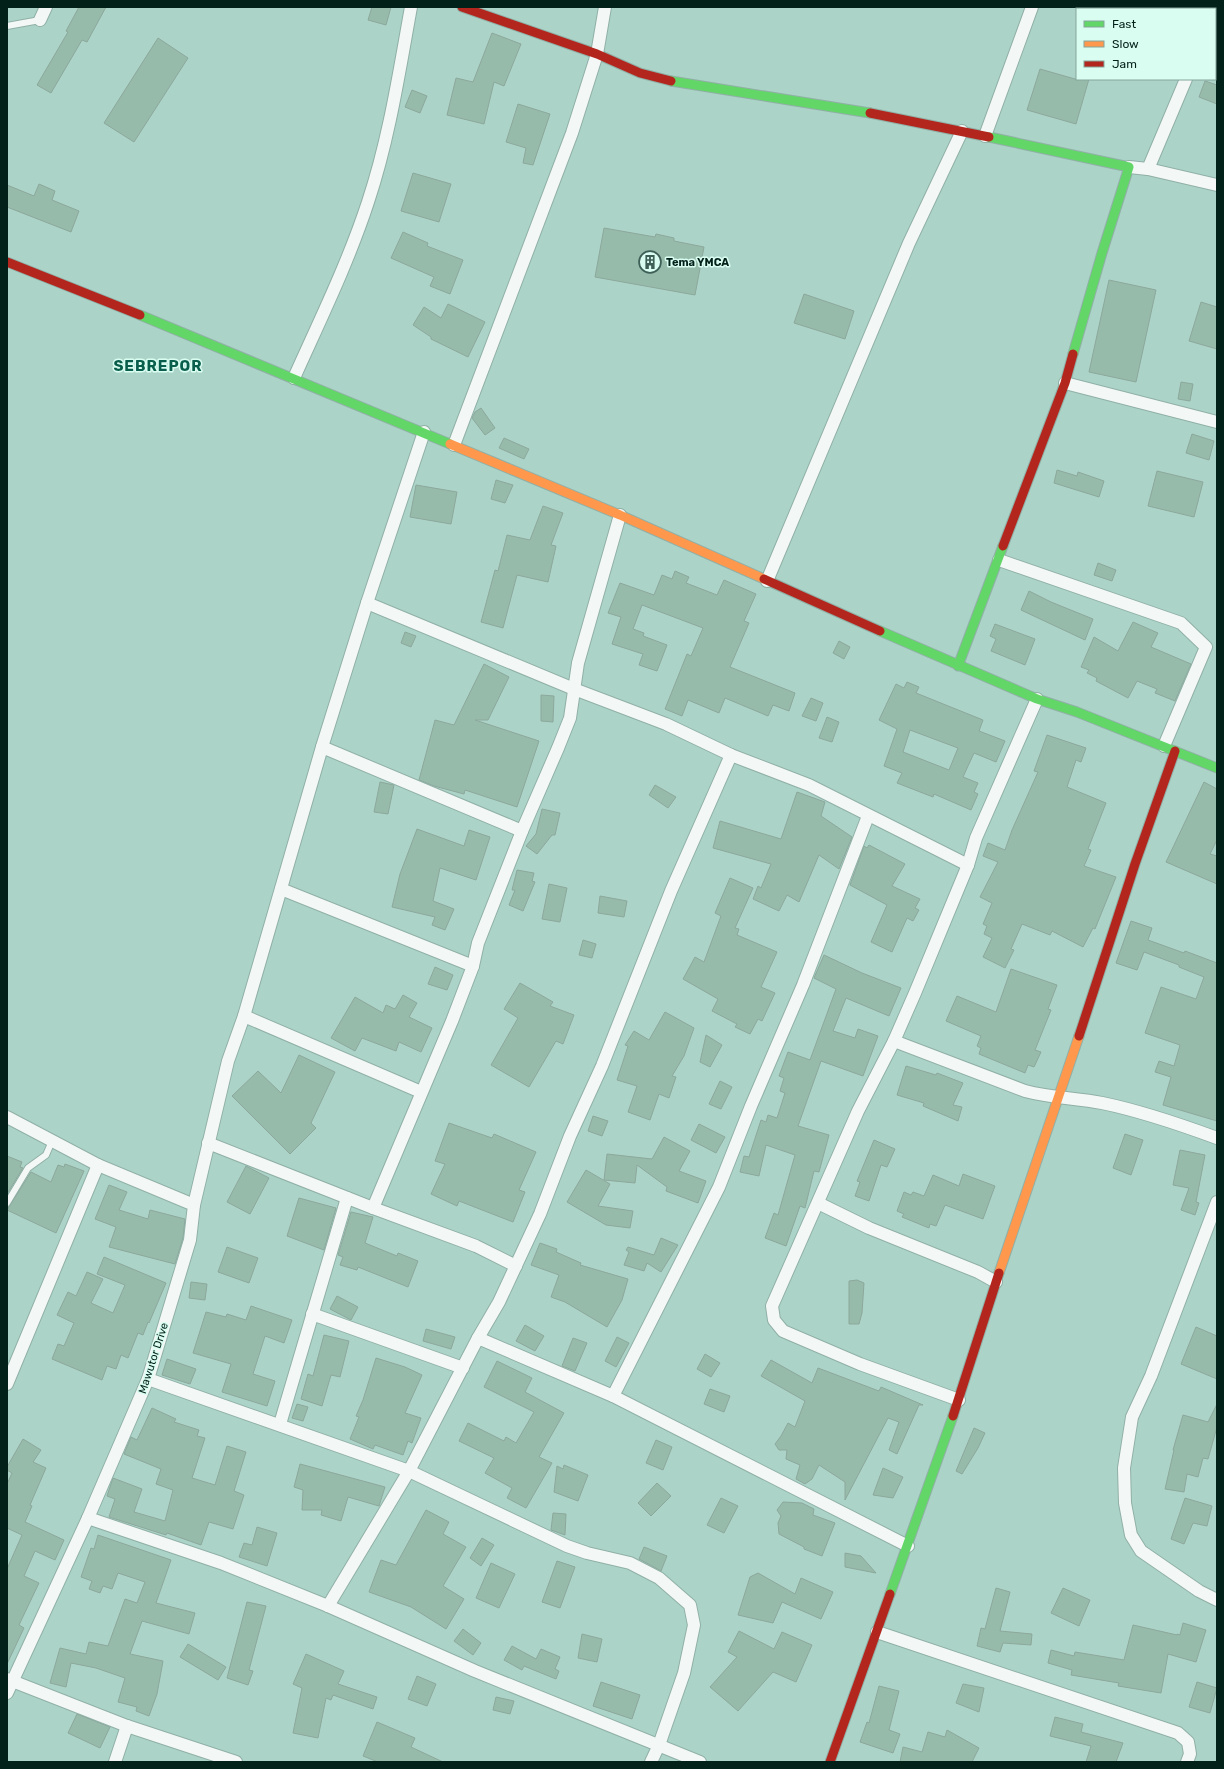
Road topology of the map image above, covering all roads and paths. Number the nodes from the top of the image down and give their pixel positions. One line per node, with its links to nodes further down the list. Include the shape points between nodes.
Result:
1 (46, 7): 6 (street)
2 (412, 7): 16 (street, via 386,138 368,202 334,290)
3 (462, 7): 8 (street)
4 (605, 7): 8 (street)
5 (1032, 7): 11 (street)
6 (40, 20): 7 (lane)
7 (7, 26)
8 (597, 54): 10 (street, via 640,73 683,84 875,114); 20 (street, via 572,134)
9 (1186, 80): 13 (street)
10 (962, 131): 11 (street); 23 (street, via 909,243)
11 (985, 136): 12 (street)
12 (1129, 167): 13 (street); 17 (street)
13 (1148, 169): 14 (street)
14 (1217, 184)
15 (7, 262): 16 (street)
16 (294, 378): 19 (street)
17 (1065, 383): 18 (street); 22 (street)
18 (1217, 422)
19 (424, 432): 20 (street); 24 (street, Mawutor Drive)
20 (454, 445): 21 (street)
21 (620, 515): 23 (street); 26 (street)
22 (999, 560): 25 (street); 29 (street, via 1181,623 1206,647)
23 (767, 581): 25 (street)
24 (367, 603): 26 (street); 28 (street, Mawutor Drive)
25 (958, 666): 27 (street)
26 (574, 689): 30 (street, via 666,724); 33 (street, via 570,718)
27 (1037, 699): 29 (street); 34 (street, via 976,838)
28 (322, 747): 33 (street); 35 (street, Mawutor Drive)
29 (1170, 749): 31 (street); 40 (street)
30 (731, 755): 32 (street, via 809,785); 52 (street, via 671,891 602,1066)
31 (1217, 768)
32 (868, 816): 34 (street); 59 (street, via 719,1187)
33 (522, 831): 36 (street, via 478,943)
34 (968, 866): 38 (street)
35 (281, 889): 36 (street); 37 (street, Mawutor Drive)
36 (473, 966): 39 (street)
37 (244, 1016): 39 (street); 44 (street, Mawutor Drive, via 228,1062)
38 (894, 1041): 40 (street, via 1025,1091); 49 (street, via 858,1111)
39 (421, 1092): 51 (street)
40 (1059, 1097): 42 (street, via 1101,1102 1156,1116); 53 (street)
41 (7, 1117): 43 (street)
42 (1217, 1138)
43 (52, 1141): 45 (street); 48 (lane, via 46,1155 28,1168)
44 (208, 1143): 46 (street); 50 (street, Mawutor Drive)
45 (98, 1165): 50 (street); 58 (street)
46 (347, 1198): 51 (street); 54 (street)
47 (1217, 1202): 65 (street, via 1151,1376 1132,1417 1124,1468 1125,1503 1131,1535 1141,1551 1199,1591)
48 (7, 1203)
49 (818, 1203): 53 (street, via 869,1228 978,1272); 60 (street, via 772,1306 774,1320 783,1331 860,1364)
50 (194, 1205): 57 (street, Mawutor Drive, via 190,1240)
51 (373, 1208): 52 (street, via 476,1246)
52 (516, 1266): 55 (street)
53 (996, 1282): 60 (street)
54 (312, 1314): 56 (street); 61 (street)
55 (478, 1338): 56 (street); 59 (street)
56 (463, 1368): 62 (street)
57 (148, 1379): 61 (street); 63 (street, Mawutor Drive)
58 (7, 1384)
59 (613, 1396): 64 (street)
60 (959, 1400): 64 (street)
61 (280, 1424): 62 (street)
62 (409, 1471): 66 (street); 71 (street, via 567,1546 630,1563 659,1578 690,1605 694,1624 684,1673)
63 (88, 1518): 66 (street, via 221,1563); 68 (street, Mawutor Drive)
64 (908, 1546): 67 (street)
65 (1217, 1600)
66 (328, 1606): 71 (street, via 475,1671)
67 (877, 1632): 76 (street); 77 (street, via 1172,1731 1188,1742)
68 (10, 1680): 69 (street, Mawutor Drive); 70 (street)
69 (7, 1693)
70 (127, 1726): 72 (street); 73 (street)
71 (659, 1744): 74 (street); 75 (street)
72 (115, 1762)
73 (236, 1762)
74 (651, 1762)
75 (700, 1762)
76 (830, 1762)
77 (1188, 1762)

